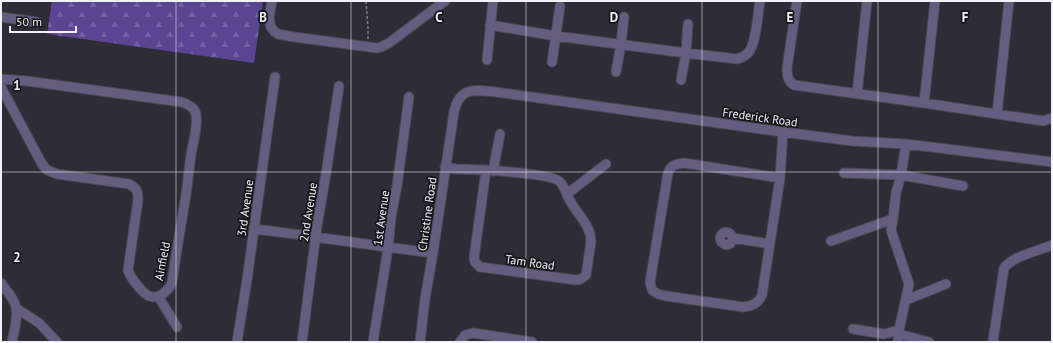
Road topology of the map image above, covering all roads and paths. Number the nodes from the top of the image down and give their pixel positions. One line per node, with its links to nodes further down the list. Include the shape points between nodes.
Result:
1 (272, 1): 18 (street, via 270,23 278,34)
2 (366, 1): 18 (path)
3 (445, 1): 18 (street, via 385,46)
4 (493, 1): 15 (street)
5 (760, 1): 19 (street, via 753,44 742,58)
6 (798, 1): 29 (street, via 787,68 791,83)
7 (867, 1): 29 (street)
8 (935, 1): 31 (street)
9 (1009, 1): 32 (street)
10 (560, 6): 16 (street)
11 (1, 17): 13 (street)
12 (624, 17): 17 (street)
13 (38, 22)
14 (688, 24): 19 (street)
15 (490, 25): 16 (street); 20 (street)
16 (556, 36): 17 (street); 21 (street)
17 (621, 44): 19 (street); 22 (street)
18 (368, 47)
19 (686, 54): 25 (street)
20 (486, 60)
21 (552, 62)
22 (616, 72)
23 (276, 77): 47 (street, 3rd Avenue)
24 (1, 79): 57 (street, Ainfield, via 181,102 194,110 196,127 172,283 166,292)
25 (681, 80)
26 (339, 86): 48 (street, 2nd Avenue)
27 (1, 87): 57 (street, Ainfield, via 47,170 57,174 129,184 137,190 138,200 128,270 144,293)
28 (466, 93): 34 (street, Frederick Road, via 476,90 496,92); 39 (street, Christine Road, via 456,105)
29 (857, 94): 31 (street)
30 (409, 97): 53 (street, 1st Avenue)
31 (924, 103): 32 (street)
32 (997, 114): 33 (street, via 1043,120)
33 (1052, 118)
34 (782, 132): 36 (street, Frederick Road, via 852,141); 43 (street)
35 (500, 134): 40 (street, Tam Road)
36 (906, 144): 37 (street, Frederick Road); 42 (street)
37 (1052, 162)
38 (606, 164): 45 (street)
39 (445, 167): 40 (street, Tam Road); 54 (street, Christine Road)
40 (490, 170): 45 (street, Tam Road, via 554,178 560,181); 45 (street, Tam Road, via 474,258 480,267 576,280 585,276 591,237 589,229)
41 (844, 173): 42 (street)
42 (901, 175): 44 (street); 46 (street)
43 (780, 178): 51 (street); 51 (street, via 684,163 672,166 668,172 651,286 654,292 666,296 743,307 754,305 762,295)
44 (963, 186)
45 (567, 194)
46 (893, 220): 50 (street); 58 (street, via 891,230 909,284)
47 (254, 229): 48 (street); 65 (street, 3rd Avenue)
48 (316, 237): 53 (street); 66 (street, 2nd Avenue)
49 (733, 238): 51 (street)
50 (831, 241)
51 (770, 244)
52 (1052, 246): 72 (street, via 1017,258 1004,268)
53 (388, 248): 54 (street); 67 (street, 1st Avenue)
54 (434, 253): 68 (street, Christine Road)
55 (1, 283): 59 (street)
56 (946, 284): 58 (street)
57 (158, 296): 60 (street)
58 (906, 300): 62 (street)
59 (16, 308): 63 (street); 64 (street, via 39,323)
60 (177, 327)
61 (853, 329): 62 (street)
62 (899, 335): 71 (street)
63 (12, 342)
64 (57, 342)
65 (236, 342)
66 (302, 342)
67 (373, 342)
68 (420, 342)
69 (460, 342): 70 (street, via 465,335 473,333)
70 (532, 342)
71 (929, 342)
72 (994, 342)

